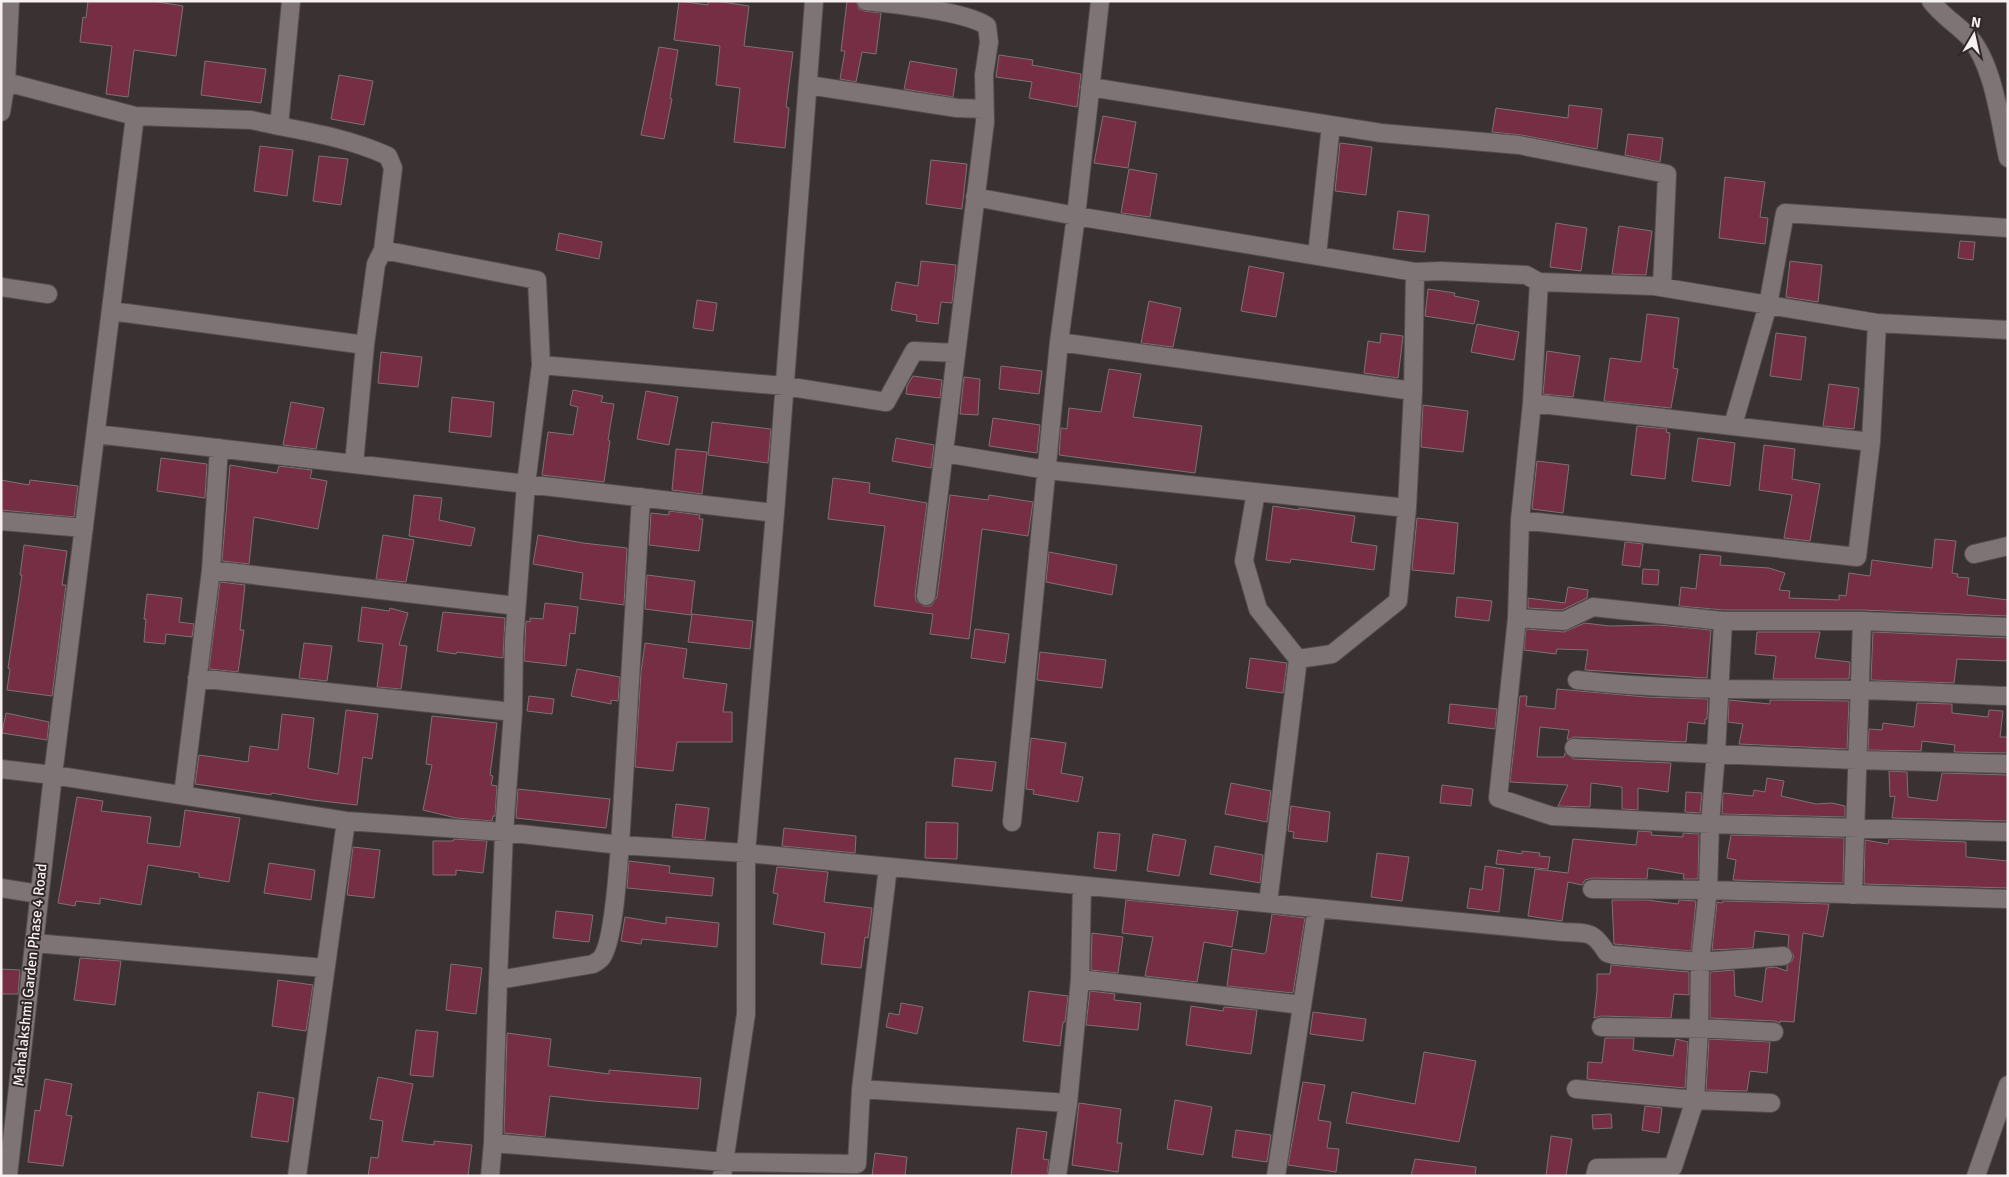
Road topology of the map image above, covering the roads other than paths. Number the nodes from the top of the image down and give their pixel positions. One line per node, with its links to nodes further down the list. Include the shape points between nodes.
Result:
1 (10, 1): 7 (street)
2 (291, 1): 14 (street)
3 (814, 1): 8 (street)
4 (866, 1): 10 (street, via 956,15 987,26 989,42 984,74)
5 (1100, 1): 9 (street)
6 (1931, 1): 15 (street, via 1971,39 1988,70)
7 (6, 82): 11 (street); 12 (street)
8 (808, 86): 10 (street, via 957,108); 34 (street)
9 (1090, 87): 13 (street); 17 (street)
10 (984, 109): 16 (street)
11 (1, 112)
12 (135, 116): 14 (street, via 252,120); 27 (street, Mahalakshmi Garden Phase 4 Road)
13 (1331, 125): 20 (street); 24 (street, via 1519,146 1667,174)
14 (279, 126): 19 (street, via 370,147 388,156 393,168)
15 (2008, 158)
16 (975, 197): 17 (street); 32 (street)
17 (1076, 216): 20 (street); 30 (street)
18 (2008, 228): 26 (street, via 1785,213)
19 (383, 250): 31 (street, via 376,264); 33 (street, via 537,280)
20 (1317, 254): 21 (street)
21 (1415, 272): 22 (street, via 1526,275); 35 (street)
22 (1539, 282): 24 (street); 36 (street)
23 (1, 287): 25 (street)
24 (1662, 287): 26 (street)
25 (48, 294)
26 (1768, 305): 28 (street); 37 (street)
27 (111, 311): 31 (street); 38 (street, Mahalakshmi Garden Phase 4 Road)
28 (1877, 323): 29 (street); 39 (street)
29 (2008, 330)
30 (1059, 342): 35 (street); 43 (street)
31 (365, 345): 42 (street)
32 (956, 353): 34 (street, via 914,351 886,402); 41 (street)
33 (541, 365): 34 (street); 44 (street)
34 (785, 386): 48 (street)
35 (1413, 391): 47 (street)
36 (1532, 403): 37 (street); 49 (street)
37 (1733, 425): 39 (street)
38 (96, 434): 40 (street); 51 (street, Mahalakshmi Garden Phase 4 Road)
39 (1871, 442): 49 (street, via 1857,556)
40 (219, 448): 42 (street); 54 (street)
41 (944, 453): 43 (street); 55 (street)
42 (354, 464): 44 (street)
43 (1047, 470): 45 (street); 76 (street)
44 (526, 484): 46 (street); 56 (street)
45 (1256, 492): 47 (street); 61 (street, via 1244,561 1258,609)
46 (641, 497): 48 (street); 81 (street)
47 (1407, 508): 61 (street, via 1398,601 1332,654)
48 (775, 513): 82 (street)
49 (1520, 520): 57 (street)
50 (1, 521): 51 (street)
51 (84, 528): 73 (street, Mahalakshmi Garden Phase 4 Road)
52 (2008, 546): 53 (street)
53 (1974, 554)
54 (211, 570): 56 (street); 62 (street)
55 (926, 596)
56 (516, 606): 67 (street)
57 (1517, 618): 58 (street, via 1564,621 1593,607); 77 (street, via 1498,798 1552,816)
58 (1723, 620): 59 (street); 64 (street)
59 (1862, 621): 60 (street); 65 (street)
60 (2008, 627)
61 (1298, 659): 91 (street)
62 (197, 678): 67 (street); 74 (street)
63 (1577, 680): 64 (street)
64 (1720, 689): 65 (street); 69 (street)
65 (1859, 690): 66 (street); 70 (street)
66 (2008, 696)
67 (513, 712): 79 (street)
68 (1574, 748): 69 (street)
69 (1716, 753): 70 (street); 77 (street)
70 (1857, 760): 71 (street); 78 (street)
71 (2008, 764)
72 (1, 769): 73 (street)
73 (53, 775): 74 (street); 88 (street, Mahalakshmi Garden Phase 4 Road)
74 (183, 795): 75 (street)
75 (346, 820): 79 (street); 96 (street)
76 (1012, 822)
77 (1710, 824): 78 (street); 87 (street)
78 (1855, 828): 80 (street); 89 (street)
79 (504, 832): 81 (street); 98 (street)
80 (2008, 832)
81 (620, 845): 82 (street); 98 (street, via 608,945 602,958 579,968)
82 (746, 853): 83 (street); 110 (street, via 746,1014)
83 (888, 867): 84 (street); 103 (street)
84 (1082, 886): 91 (street); 97 (street)
85 (1, 888): 88 (street)
86 (1592, 889): 87 (street)
87 (1708, 890): 89 (street); 95 (street)
88 (39, 894): 93 (street, Mahalakshmi Garden Phase 4 Road)
89 (1853, 895): 90 (street)
90 (2008, 899)
91 (1268, 903): 92 (street)
92 (1317, 908): 95 (street, via 1590,933 1607,953 1614,956); 99 (street)
93 (34, 943): 96 (street); 111 (street, Mahalakshmi Garden Phase 4 Road)
94 (1783, 956): 95 (street)
95 (1700, 962): 101 (street)
96 (324, 968): 112 (street)
97 (1080, 978): 99 (street); 107 (street)
98 (498, 980): 109 (street)
99 (1302, 1005): 115 (street)
100 (1601, 1028): 101 (street)
101 (1699, 1028): 102 (street); 106 (street)
102 (1774, 1032)
103 (861, 1089): 107 (street); 110 (street, via 857,1164)
104 (2007, 1089): 117 (street)
105 (1576, 1090): 106 (street)
106 (1696, 1100): 108 (street); 116 (street, via 1673,1167 1597,1168)
107 (1068, 1103): 114 (street)
108 (1771, 1103)
109 (493, 1143): 110 (street); 113 (street)
110 (724, 1169)
111 (8, 1176)
112 (298, 1176)
113 (490, 1176)
114 (1057, 1176)
115 (1276, 1176)
116 (1595, 1176)
117 (1976, 1176)

